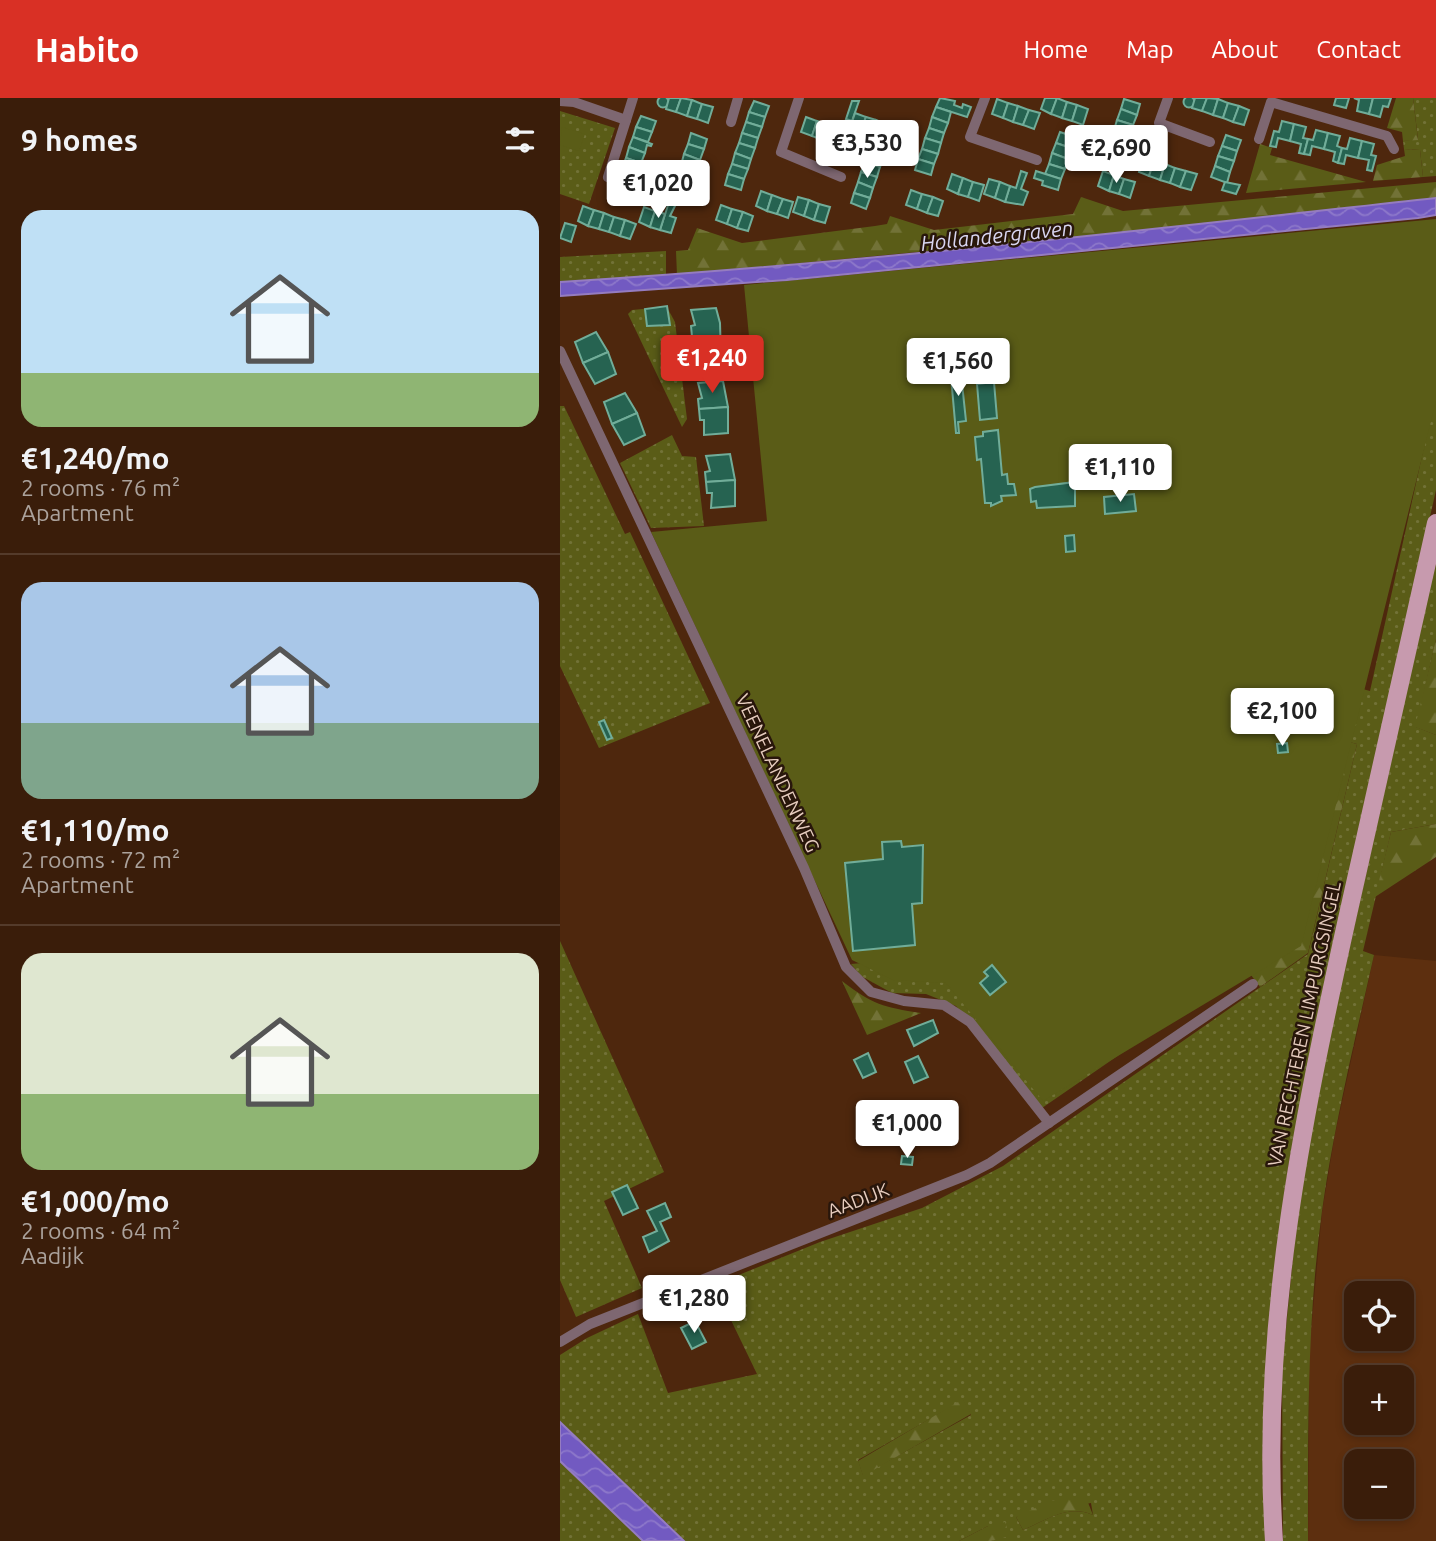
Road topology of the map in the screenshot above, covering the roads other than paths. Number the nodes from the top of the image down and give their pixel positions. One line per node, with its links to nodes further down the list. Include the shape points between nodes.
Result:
1 (633, 98): 8 (street)
2 (738, 98): 9 (street)
3 (799, 98): 14 (street, via 781,152)
4 (985, 98): 13 (street, via 970,137)
5 (1168, 98): 11 (street, via 1159,123)
6 (1271, 100): 10 (street); 12 (street, via 1387,136)
7 (560, 101): 8 (street)
8 (626, 120): 15 (street, via 608,177)
9 (730, 122)
10 (1259, 139)
11 (1210, 142)
12 (1394, 149)
13 (1037, 160)
14 (841, 177)
15 (647, 192)
16 (560, 351): 19 (street, VEENELANDENWEG, via 798,855 846,967 878,995 926,1001 958,1012)
17 (1436, 523): 21 (main road, VAN RECHTEREN LIMPURGSINGEL, via 1293,1179 1274,1350)
18 (1253, 984): 19 (street, AADIJK)
19 (1049, 1122): 20 (street, AADIJK, via 990,1163 940,1187 590,1324)
20 (560, 1342)
21 (1274, 1541)

